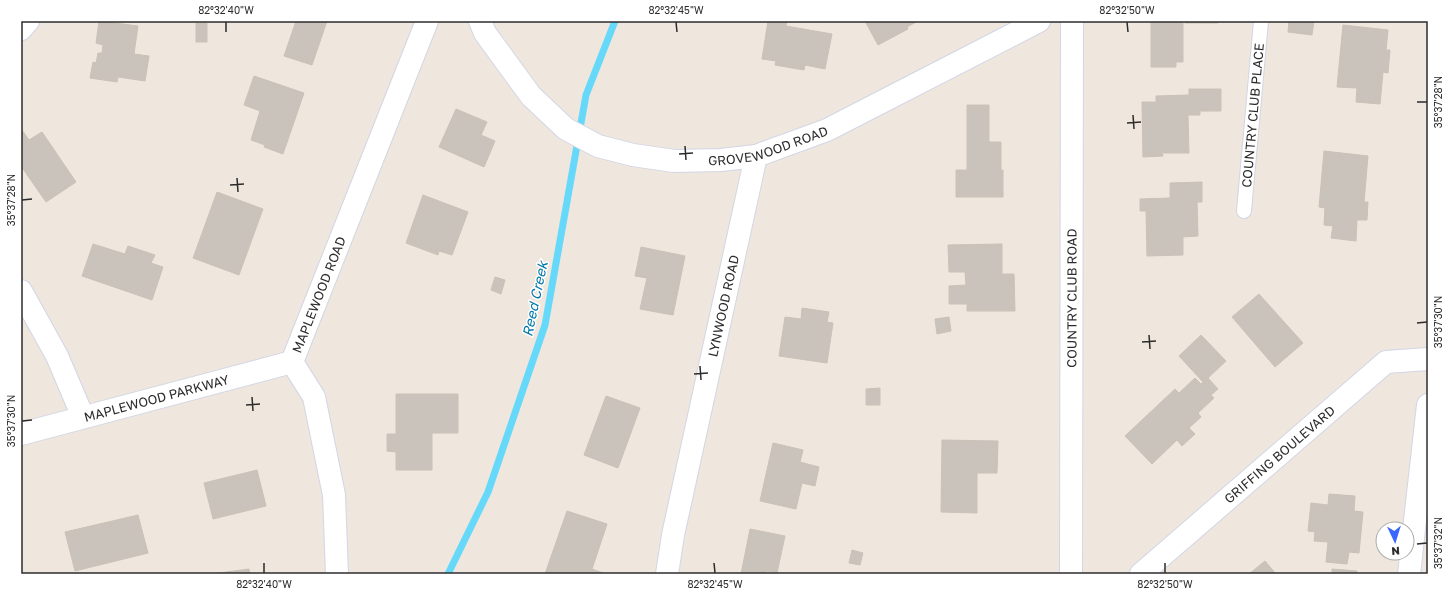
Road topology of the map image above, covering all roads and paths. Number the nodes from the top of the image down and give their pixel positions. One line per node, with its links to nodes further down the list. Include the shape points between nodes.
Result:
1 (28, 21): 7 (street)
2 (427, 21): 12 (street, MAPLEWOOD ROAD)
3 (480, 21): 8 (street, GROVEWOOD ROAD, via 485,33 531,96 566,130 598,146 633,155 674,161)
4 (1039, 21): 8 (street, GROVEWOOD ROAD, via 827,130)
5 (1072, 21): 18 (street, COUNTRY CLUB ROAD)
6 (1261, 21): 9 (lane, COUNTRY CLUB PLACE)
7 (21, 29)
8 (756, 156): 17 (street, LYNWOOD ROAD, via 676,519)
9 (1244, 211)
10 (21, 291): 14 (street, via 57,356)
11 (1428, 359): 19 (street, GRIFFING BOULEVARD, via 1386,362)
12 (292, 362): 14 (street, MAPLEWOOD PARKWAY); 16 (street, MAPLEWOOD ROAD, via 314,397 334,495)
13 (1428, 405): 20 (street)
14 (83, 417): 15 (street, MAPLEWOOD PARKWAY)
15 (21, 434)
16 (337, 574)
17 (667, 574)
18 (1071, 574)
19 (1141, 574)
20 (1409, 574)

